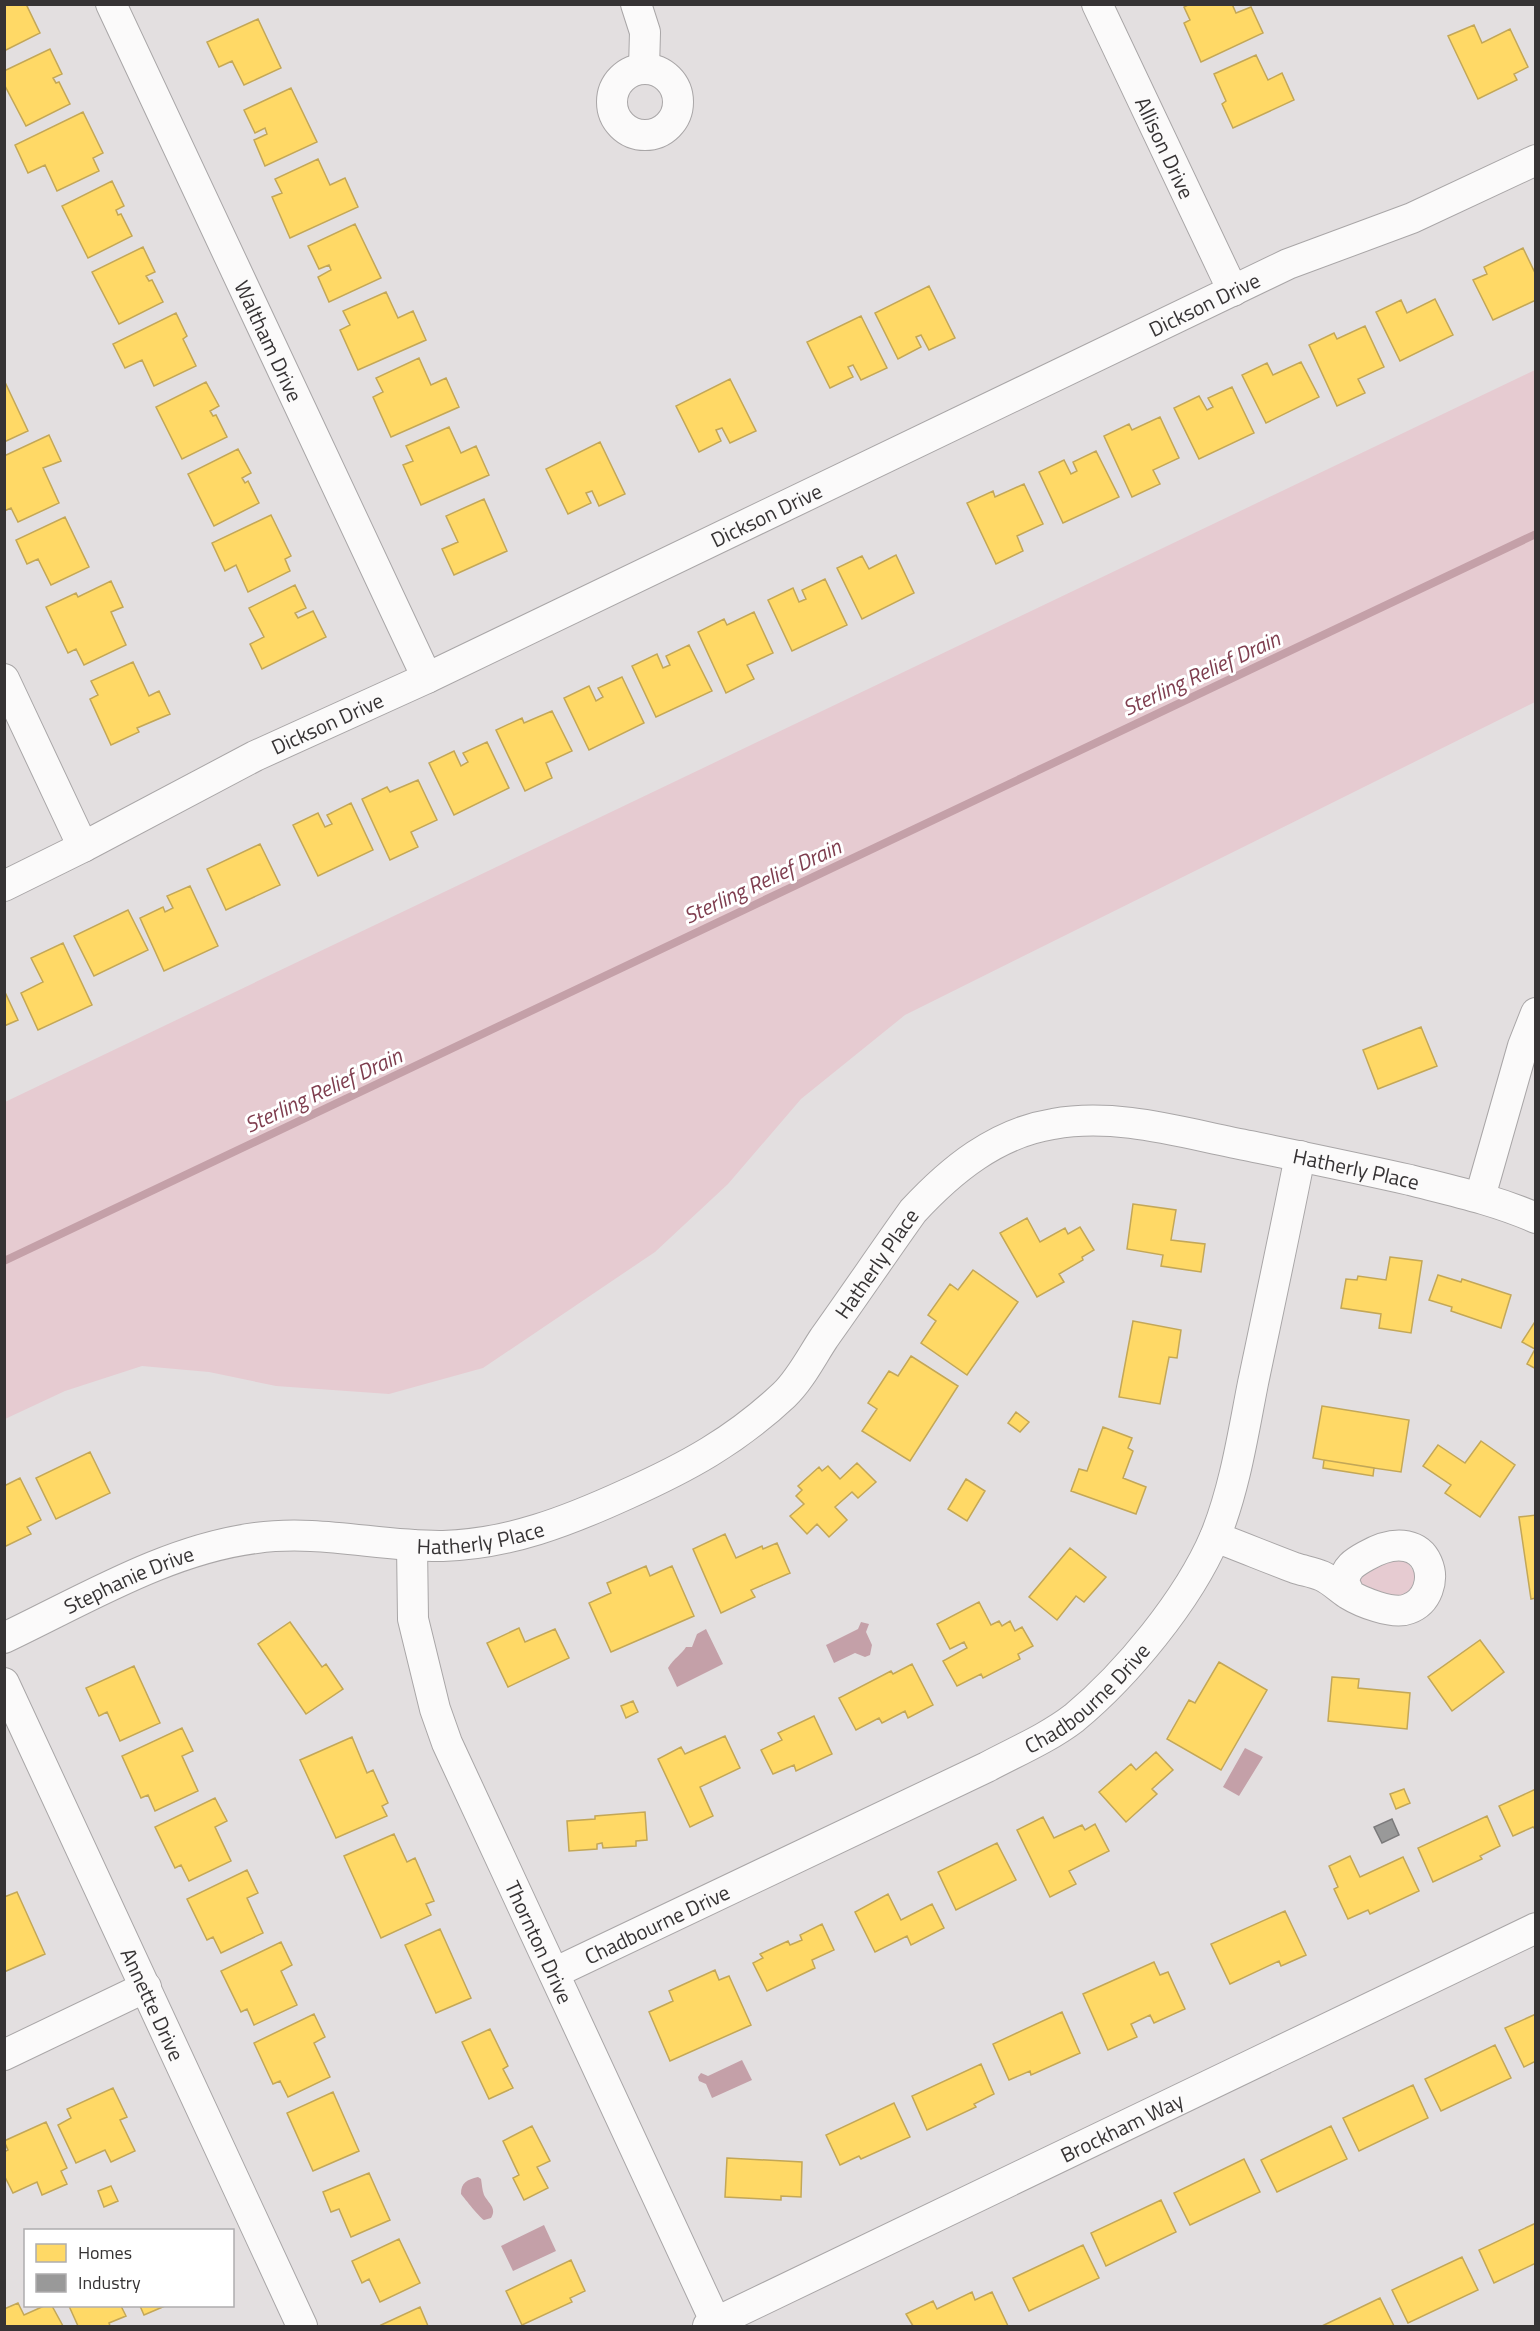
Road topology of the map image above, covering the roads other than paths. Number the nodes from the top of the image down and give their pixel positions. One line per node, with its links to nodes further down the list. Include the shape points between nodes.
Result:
1 (636, 4): 4 (street, via 645,32)
2 (1097, 4): 6 (street, Allison Drive)
3 (117, 6): 7 (street, Waltham Drive)
4 (644, 69)
5 (1536, 160): 6 (street, Dickson Drive, via 1412,218 1288,264)
6 (1233, 291): 7 (street, Dickson Drive)
7 (427, 678): 9 (street, Dickson Drive, via 255,756)
8 (4, 679): 9 (street)
9 (83, 847): 10 (street, Dickson Drive)
10 (4, 886)
11 (1536, 1013): 13 (street)
12 (1300, 1156): 13 (street, Hatherly Place); 16 (street, Chadbourne Drive, via 1239,1452); 17 (street, Hatherly Place, via 1121,1121 1086,1119 1017,1134 988,1147 935,1187 913,1211 787,1392 742,1432 684,1468 552,1526 476,1544)
13 (1479, 1197): 14 (street, Hatherly Place)
14 (1536, 1218)
15 (258, 1537): 17 (street, Hatherly Place, via 334,1537); 21 (street, Stephanie Drive, via 172,1558)
16 (1215, 1537): 19 (street); 24 (street, Chadbourne Drive, via 1164,1623 1073,1719 987,1767)
17 (412, 1545): 24 (street, Thornton Drive, via 413,1619 435,1709 447,1743)
18 (1355, 1562): 19 (street); 20 (street, via 1344,1582); 20 (street, via 1388,1545 1409,1546 1427,1562 1429,1584 1420,1603 1399,1612)
19 (1323, 1576): 20 (street)
20 (1350, 1595)
21 (4, 1638)
22 (4, 1683): 25 (street, Annette Drive)
23 (1536, 1928): 27 (street, Brockham Way)
24 (554, 1973): 27 (street, Thornton Drive)
25 (146, 1987): 26 (street); 28 (street, Annette Drive)
26 (4, 2055)
27 (712, 2325)
28 (301, 2326)

